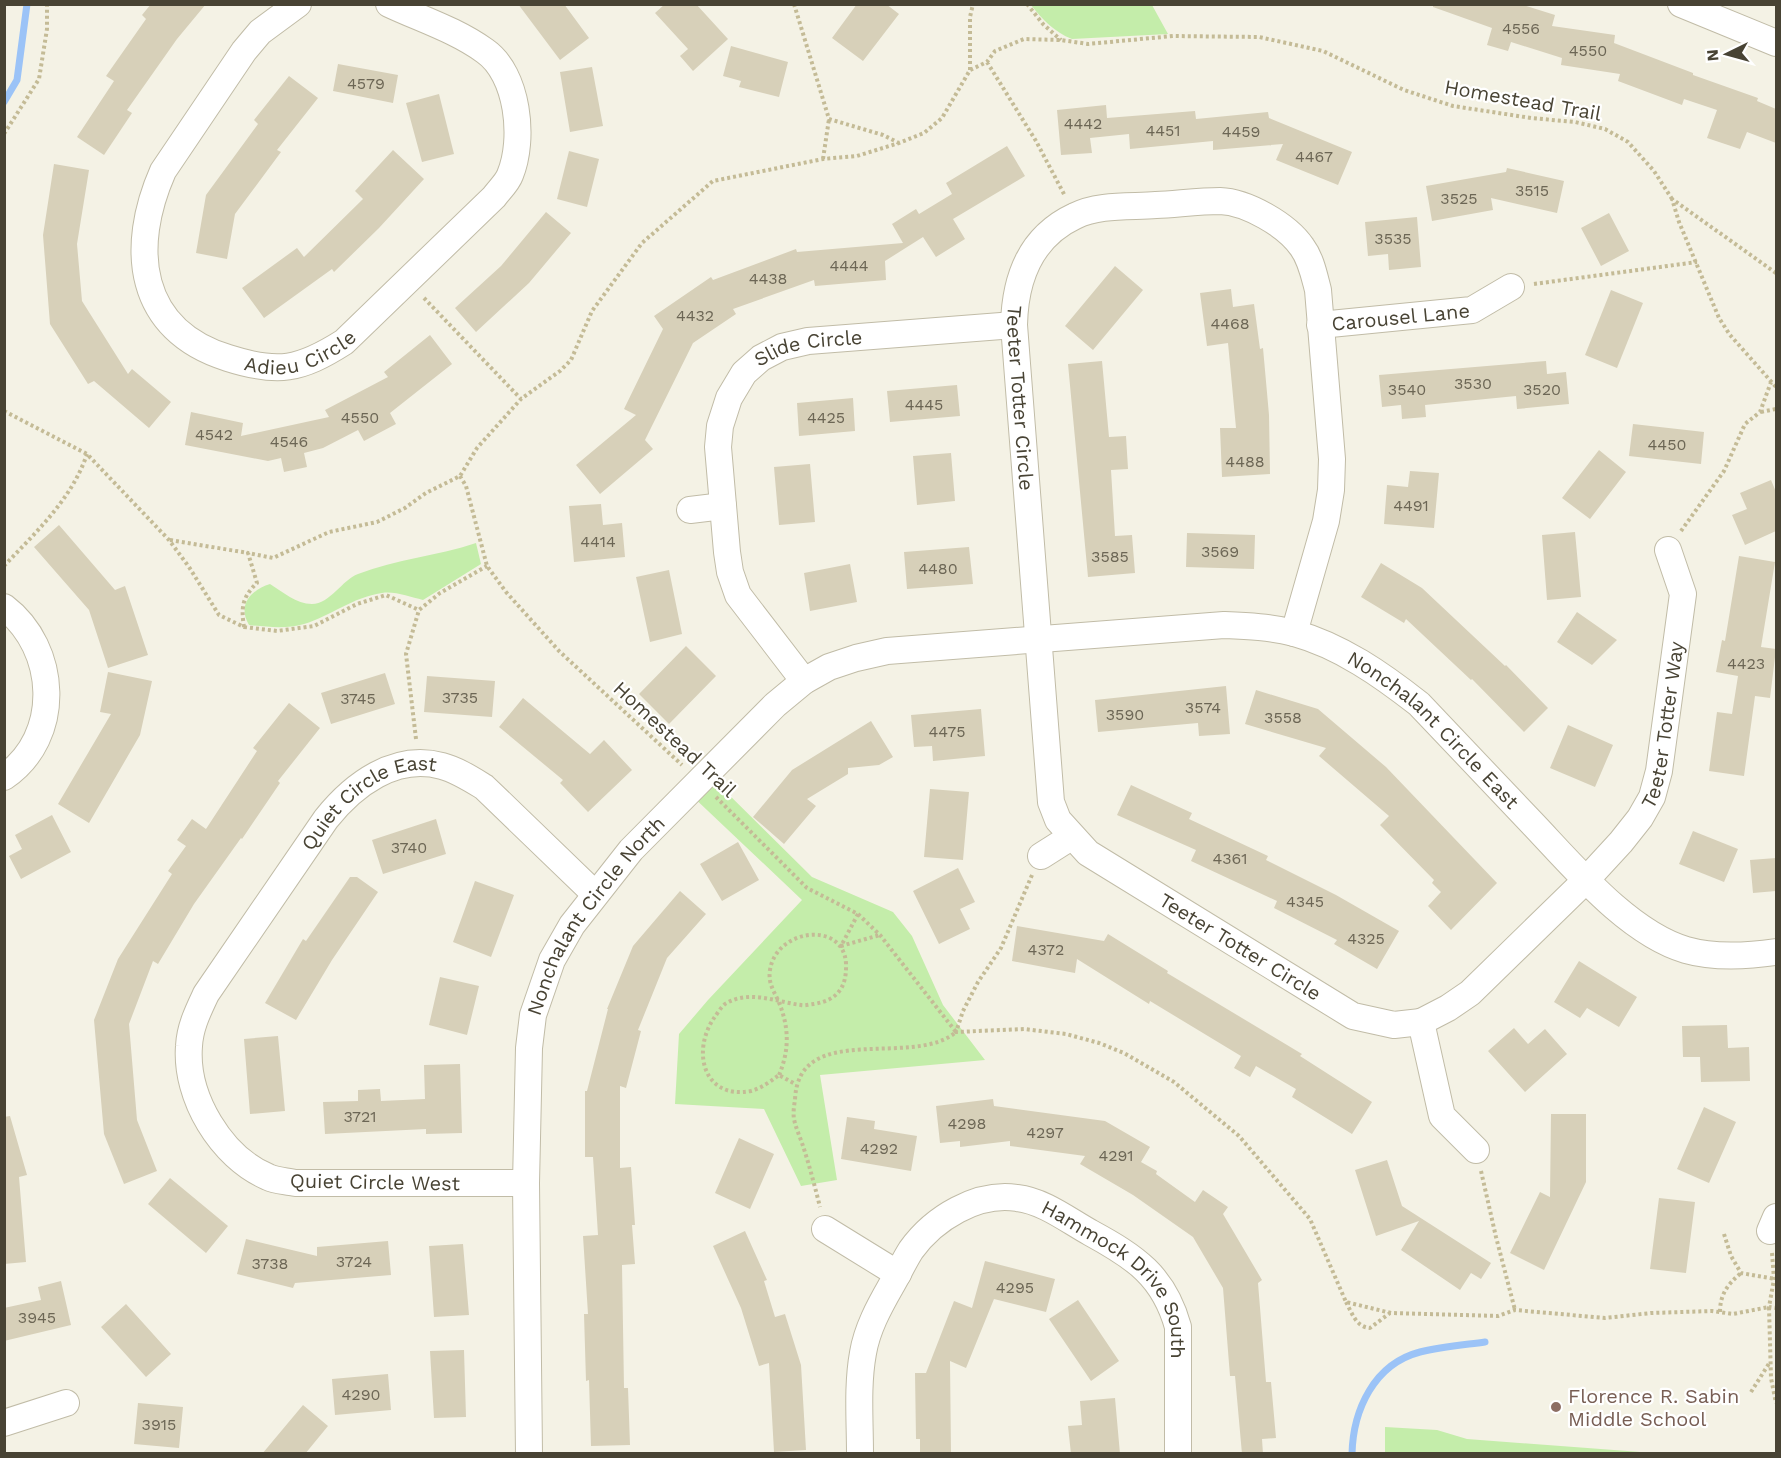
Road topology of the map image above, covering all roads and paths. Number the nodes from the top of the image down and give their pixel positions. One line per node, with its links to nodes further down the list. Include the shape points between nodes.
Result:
1 (47, 4): 13 (path, via 39,80)
2 (298, 4): 20 (street, Adieu Circle, via 261,32 244,51 163,171 154,191 144,248 153,296 163,317 198,347 249,365 274,369 299,366 344,342)
3 (389, 4): 20 (street, Adieu Circle, via 487,52 506,76 518,126 510,176 494,197)
4 (794, 4): 12 (path)
5 (973, 4): 11 (path)
6 (1027, 4): 8 (path)
7 (1681, 4): 9 (street)
8 (1061, 40): 10 (path, Homestead Trail, via 1024,39 995,51); 16 (path, Homestead Trail, via 1088,44 1173,36 1259,37 1323,51 1404,90 1453,106 1605,129 1628,142)
9 (1776, 43)
10 (987, 62): 11 (path, Homestead Trail); 17 (path)
11 (970, 70): 14 (path, via 942,118 924,133)
12 (829, 119): 14 (path); 15 (path)
13 (4, 134)
14 (899, 143): 15 (path, via 857,156)
15 (823, 159): 26 (path, via 713,181 642,243 592,311 571,360)
16 (1672, 199): 18 (path, Homestead Trail); 19 (path, Homestead Trail)
17 (1076, 215): 22 (street, Teeter Totter Circle, via 1054,229 1030,257 1020,276); 23 (street, Teeter Totter Circle, via 1104,208 1222,201 1251,208 1270,218 1302,246 1318,290)
18 (1697, 262): 21 (path); 24 (path, Homestead Trail, via 1719,318)
19 (1776, 273)
20 (408, 282): 26 (path)
21 (1511, 287): 23 (street, Carousel Lane, via 1472,310)
22 (1014, 325): 32 (street, Slide Circle, via 808,341 782,347 761,358 744,373 729,398 720,426); 43 (street, Teeter Totter Circle)
23 (1320, 325): 42 (street, Teeter Totter Circle, via 1332,459 1331,490)
24 (1771, 382): 25 (path, Homestead Trail); 29 (path)
25 (1776, 387)
26 (521, 399): 31 (path, via 477,448)
27 (1776, 409): 29 (path)
28 (4, 411): 30 (path)
29 (1760, 412): 35 (path, via 1745,424 1724,471)
30 (87, 454): 34 (path); 37 (path, via 56,511)
31 (460, 476): 36 (path, via 377,522 329,532 273,558); 38 (path, Homestead Trail)
32 (723, 506): 33 (street); 44 (street, Slide Circle, via 730,572 738,595)
33 (690, 510)
34 (169, 540): 36 (path); 41 (path, via 219,615)
35 (1668, 550): 50 (street, Teeter Totter Way, via 1683,594 1659,771 1652,797 1640,818)
36 (248, 553): 41 (path, via 257,584 242,603)
37 (4, 566)
38 (487, 566): 40 (path); 47 (path, Homestead Trail, via 558,651)
39 (4, 607): 46 (street, via 31,634 47,681 40,732 27,756)
40 (419, 610): 41 (path, via 386,595 357,604 314,626 277,631); 45 (path, via 406,654)
41 (244, 627)
42 (1294, 633): 43 (street, Nonchalant Circle East, via 1224,626); 50 (street, Nonchalant Circle East, via 1359,661 1419,704)
43 (1038, 640): 44 (street, Nonchalant Circle North, via 887,651 829,667); 48 (street, Teeter Totter Circle, via 1051,802)
44 (804, 681): 47 (street, Nonchalant Circle North)
45 (418, 763): 51 (street, Quiet Circle East, via 442,766 484,787); 57 (street, Quiet Circle East, via 376,774 340,801 206,994)
46 (4, 777)
47 (700, 782): 51 (street, Nonchalant Circle North, via 631,850); 52 (path, Homestead Trail, via 807,888)
48 (1071, 837): 49 (street); 58 (street, Teeter Totter Circle, via 1088,853 1353,1017 1394,1025)
49 (1041, 856): 59 (path, via 1001,948 978,982)
50 (1586, 880): 55 (street, Nonchalant Circle East, via 1637,925 1686,950 1734,955); 58 (street, Teeter Totter Circle, via 1470,993)
51 (595, 894): 63 (street, Nonchalant Circle North, via 552,960 533,1015)
52 (858, 914): 53 (path, Homestead Trail); 54 (path)
53 (880, 935): 54 (path); 59 (path, Homestead Trail)
54 (841, 946): 56 (path, via 846,972 841,990 830,1001 803,1006); 56 (path, via 829,937 792,938 777,953 770,969 770,985)
55 (1776, 952)
56 (778, 1000): 60 (path, via 789,1041); 60 (path, via 754,996 724,1005 707,1028 702,1046 708,1075 720,1087 734,1092 752,1090)
57 (193, 1022): 63 (street, Quiet Circle West, via 190,1073 208,1122 227,1149 268,1178 295,1183)
58 (1421, 1022): 62 (street, via 1442,1116)
59 (956, 1032): 61 (path, via 947,1040 932,1044 853,1049 822,1057 806,1067); 70 (path, via 1024,1029 1066,1034 1124,1053 1174,1082 1239,1136 1310,1219)
60 (779, 1075): 61 (path)
61 (795, 1084): 65 (path, via 794,1117)
62 (1476, 1150): 73 (path)
63 (525, 1184): 81 (street, Nonchalant Circle North)
64 (1773, 1224): 69 (path)
65 (825, 1229): 68 (street)
66 (1725, 1234): 67 (path)
67 (1741, 1273): 69 (path); 75 (path, via 1729,1284 1720,1301)
68 (898, 1274): 82 (street, Hammock Drive South, via 879,1306 863,1352); 83 (street, Hammock Drive South, via 911,1250 952,1214 974,1203 998,1198 1038,1204 1123,1250 1145,1267 1173,1308 1178,1327)
69 (1775, 1279): 71 (path)
70 (1346, 1302): 74 (path); 74 (path, via 1364,1328 1370,1328)
71 (1769, 1307): 72 (path); 75 (path, via 1733,1314); 76 (path)
72 (1776, 1308)
73 (1515, 1310): 74 (path, via 1498,1316); 75 (path, via 1605,1318)
74 (1391, 1312)
75 (1720, 1312)
76 (1770, 1361): 77 (path); 79 (path)
77 (1751, 1392)
78 (66, 1403): 80 (street)
79 (1776, 1403)
80 (4, 1423)
81 (529, 1454)
82 (860, 1454)
83 (1178, 1454)

